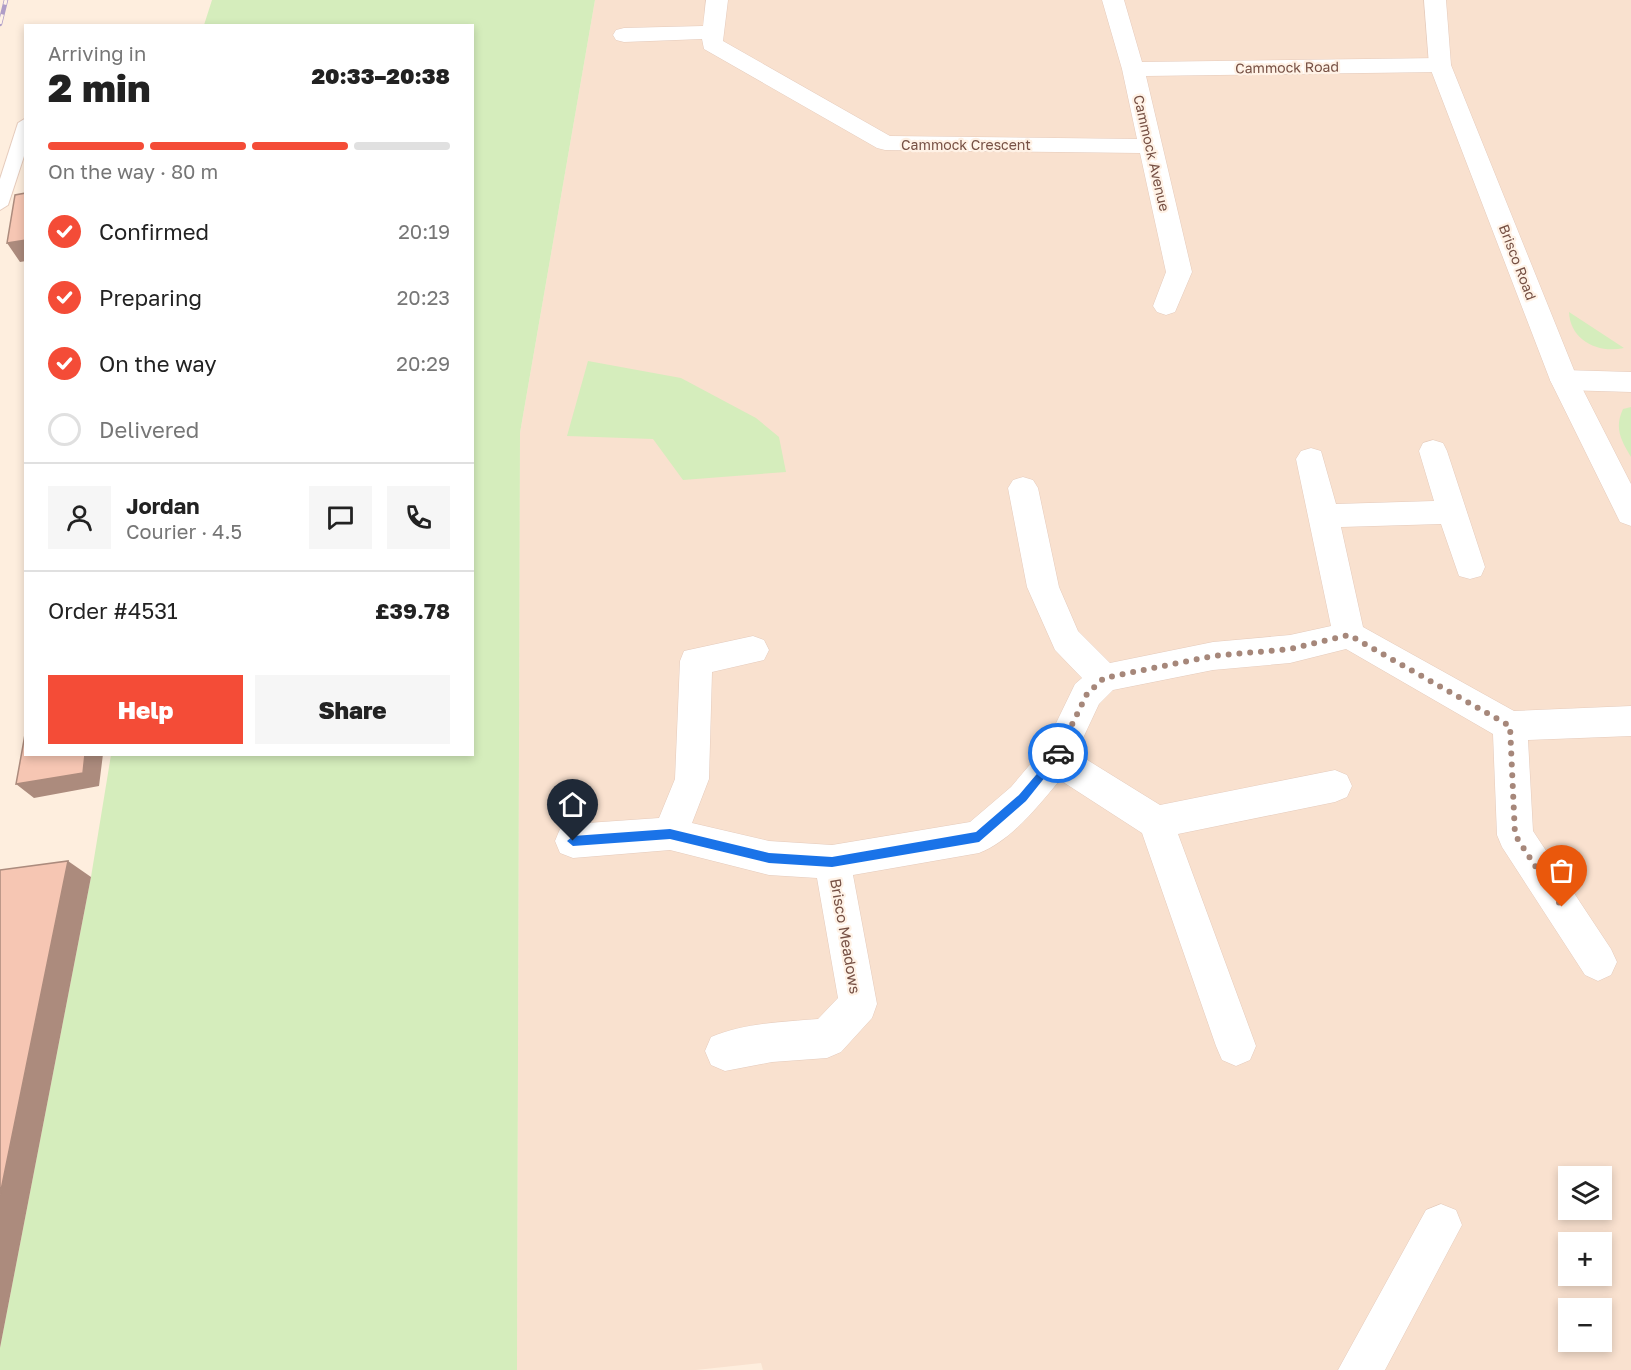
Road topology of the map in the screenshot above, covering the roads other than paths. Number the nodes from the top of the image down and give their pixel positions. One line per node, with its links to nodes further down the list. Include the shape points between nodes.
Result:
1 (717, 0): 4 (street)
2 (1113, 0): 7 (street, Cammock Avenue)
3 (1435, 0): 6 (street, Brisco Road)
4 (713, 32): 5 (street); 9 (street, Cammock Crescent, via 712,44 885,143)
5 (624, 35)
6 (1440, 65): 7 (street, Cammock Road); 12 (street, Brisco Road)
7 (1133, 69): 9 (street, Cammock Avenue)
8 (24, 129): 10 (lane)
9 (1150, 146): 11 (street, Cammock Avenue, via 1179,272)
10 (0, 205)
11 (1166, 306)
12 (1564, 380): 13 (street); 18 (street, Brisco Road)
13 (1631, 382)
14 (1433, 451): 17 (street)
15 (1311, 459): 19 (street)
16 (1023, 488): 23 (street, via 1043,587 1066,640)
17 (1452, 512): 19 (street); 20 (street)
18 (1631, 514)
19 (1323, 516): 21 (street)
20 (1470, 567)
21 (1349, 635): 23 (street, via 1290,649 1213,656); 25 (street)
22 (753, 650): 29 (street, via 696,661 692,779)
23 (1104, 678): 26 (street, Brisco Meadows, via 1087,694)
24 (1631, 721): 25 (street)
25 (1510, 726): 32 (street, via 1515,835)
26 (1056, 759): 28 (street); 31 (street, Brisco Meadows, via 1023,798 979,837)
27 (1335, 786): 28 (street)
28 (1156, 822): 33 (street)
29 (670, 834): 30 (street, Brisco Meadows); 31 (street, Brisco Meadows, via 769,858)
30 (573, 841)
31 (832, 862): 34 (street, Brisco Meadows, via 858,1004 827,1038)
32 (1598, 962)
33 (1236, 1046)
34 (725, 1051)
35 (1441, 1225): 36 (street)
36 (1360, 1370)

